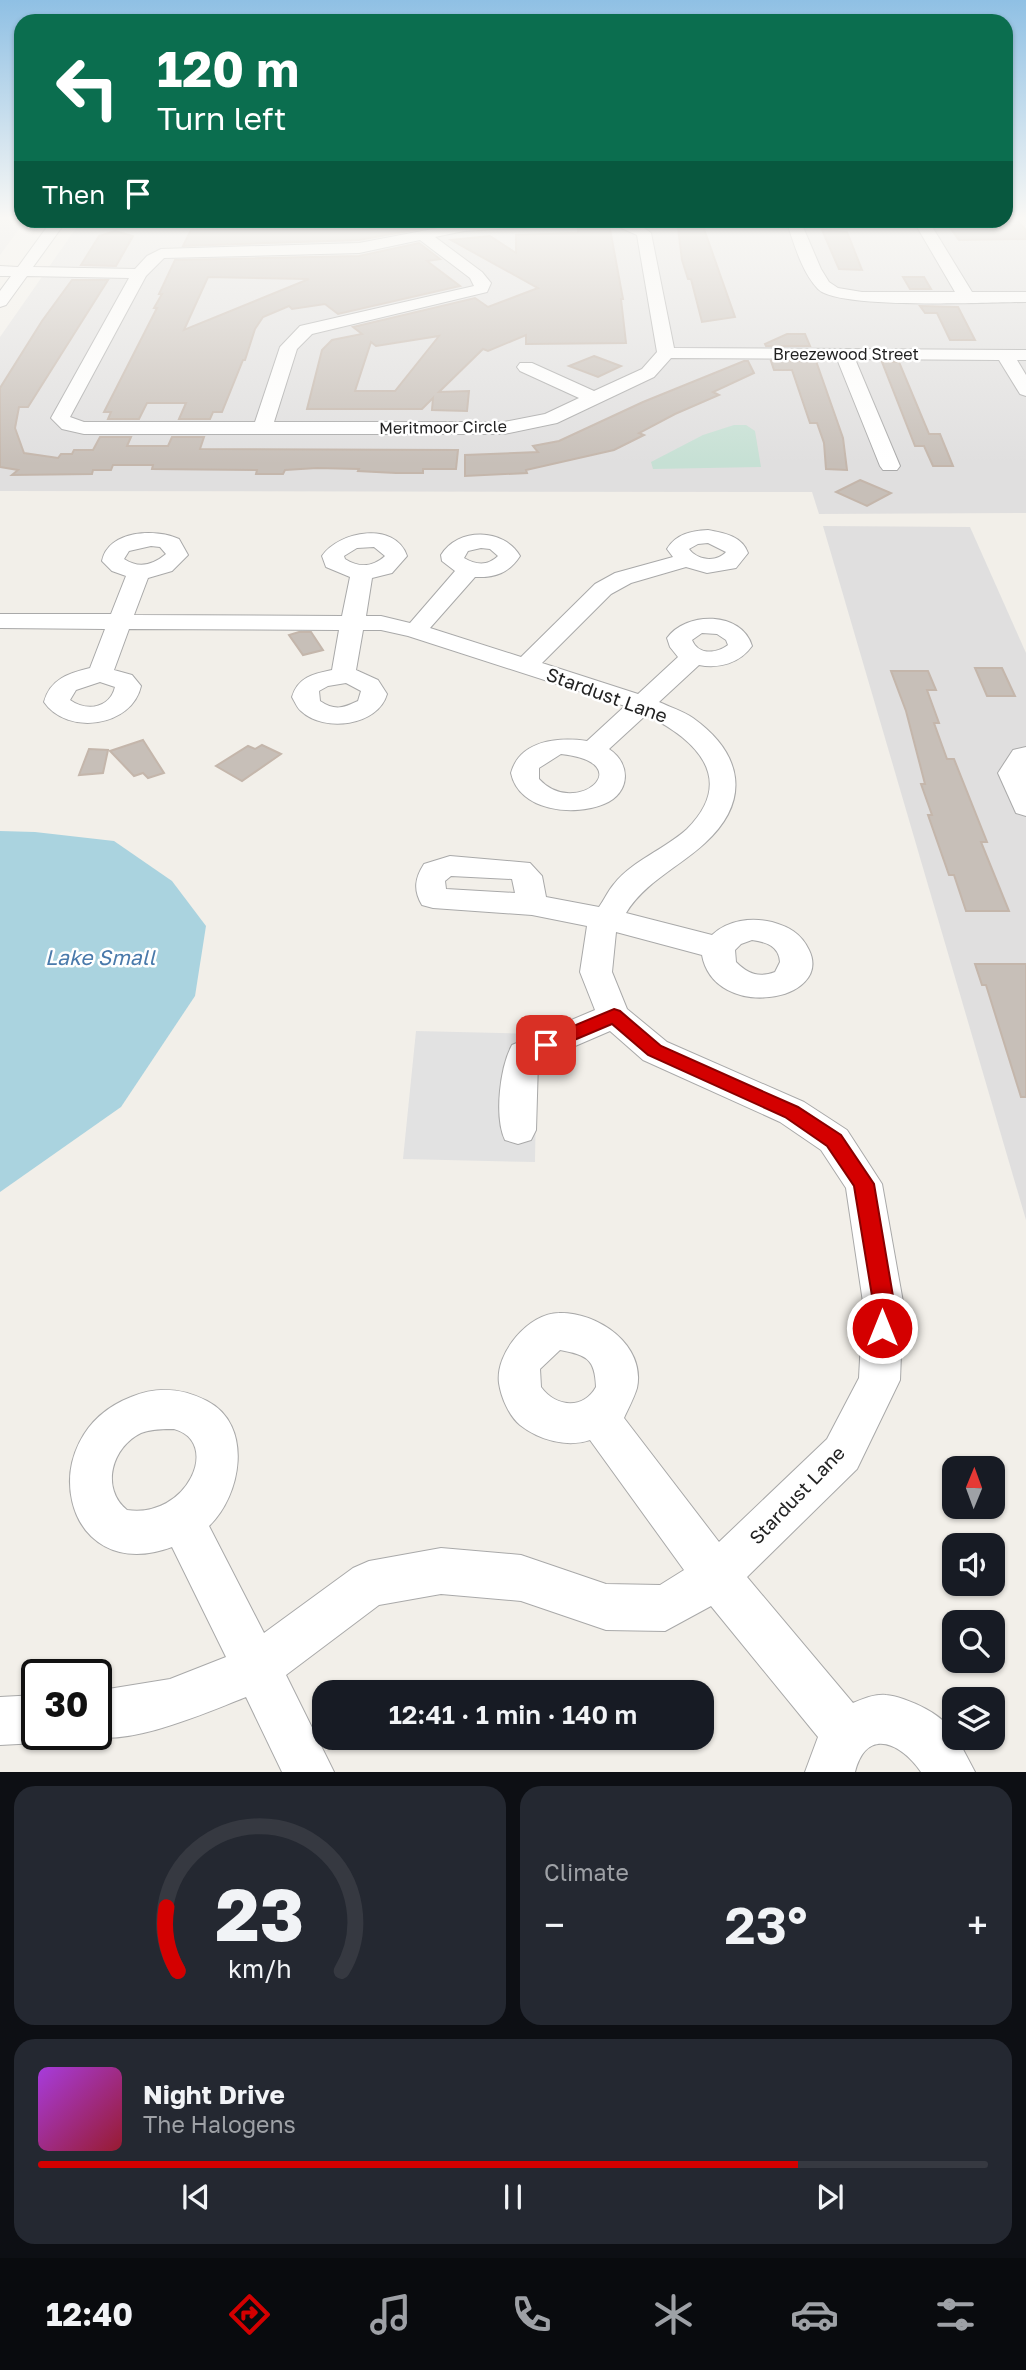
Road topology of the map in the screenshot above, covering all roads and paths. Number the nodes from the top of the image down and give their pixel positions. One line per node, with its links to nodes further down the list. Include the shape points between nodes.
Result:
1 (125, 299): 11 (street, Meritmoor Circle, via 60,418 83,428)
2 (440, 299): 11 (street, via 306,330 289,347)
3 (657, 299): 4 (street, Meritmoor Circle)
4 (666, 353): 5 (street, Breezewood Street); 10 (street, Meritmoor Circle, via 648,373)
5 (844, 354): 6 (street, Breezewood Street); 12 (street)
6 (1005, 355): 7 (street, Breezewood Street); 9 (street)
7 (1026, 355)
8 (526, 367): 10 (street)
9 (1026, 390)
10 (593, 398): 11 (street, Meritmoor Circle, via 550,419 504,428)
11 (263, 428)
12 (890, 466)
13 (686, 560): 22 (street, via 623,578 603,589)
14 (469, 569): 20 (street)
15 (139, 571): 18 (street)
16 (362, 572): 19 (street)
17 (0, 621): 18 (street, Stardust Lane)
18 (119, 621): 19 (street, Stardust Lane); 23 (street)
19 (354, 621): 20 (street, Stardust Lane); 24 (street)
20 (415, 631): 22 (street, Stardust Lane)
21 (694, 656): 25 (street)
22 (525, 666): 25 (street, Stardust Lane)
23 (100, 674)
24 (343, 675)
25 (641, 703): 27 (street); 30 (street, Stardust Lane, via 683,723 709,746 724,775 723,786 718,807 697,835 625,891)
26 (1023, 745): 28 (street, via 1012,773)
27 (593, 750)
28 (1026, 807)
29 (532, 905): 30 (street)
30 (606, 919): 31 (street); 32 (street, Stardust Lane, via 596,972)
31 (718, 948)
32 (614, 1016): 33 (street, via 524,1054 519,1068); 36 (street, Stardust Lane, via 654,1051 792,1112 824,1133 834,1140 864,1184 883,1302 879,1380 842,1454)
33 (517, 1130)
34 (598, 1417): 36 (street)
35 (183, 1521): 37 (street)
36 (716, 1576): 37 (street, Stardust Lane, via 664,1608 606,1607 521,1578 494,1575 441,1571 369,1584); 41 (street)
37 (255, 1669): 38 (street, Stardust Lane, via 170,1703); 42 (street)
38 (112, 1712)
39 (21, 1720): 40 (street)
40 (0, 1721)
41 (838, 1752): 43 (street, via 866,1721 889,1720 914,1728 935,1747)
42 (309, 1772)
43 (950, 1772)

